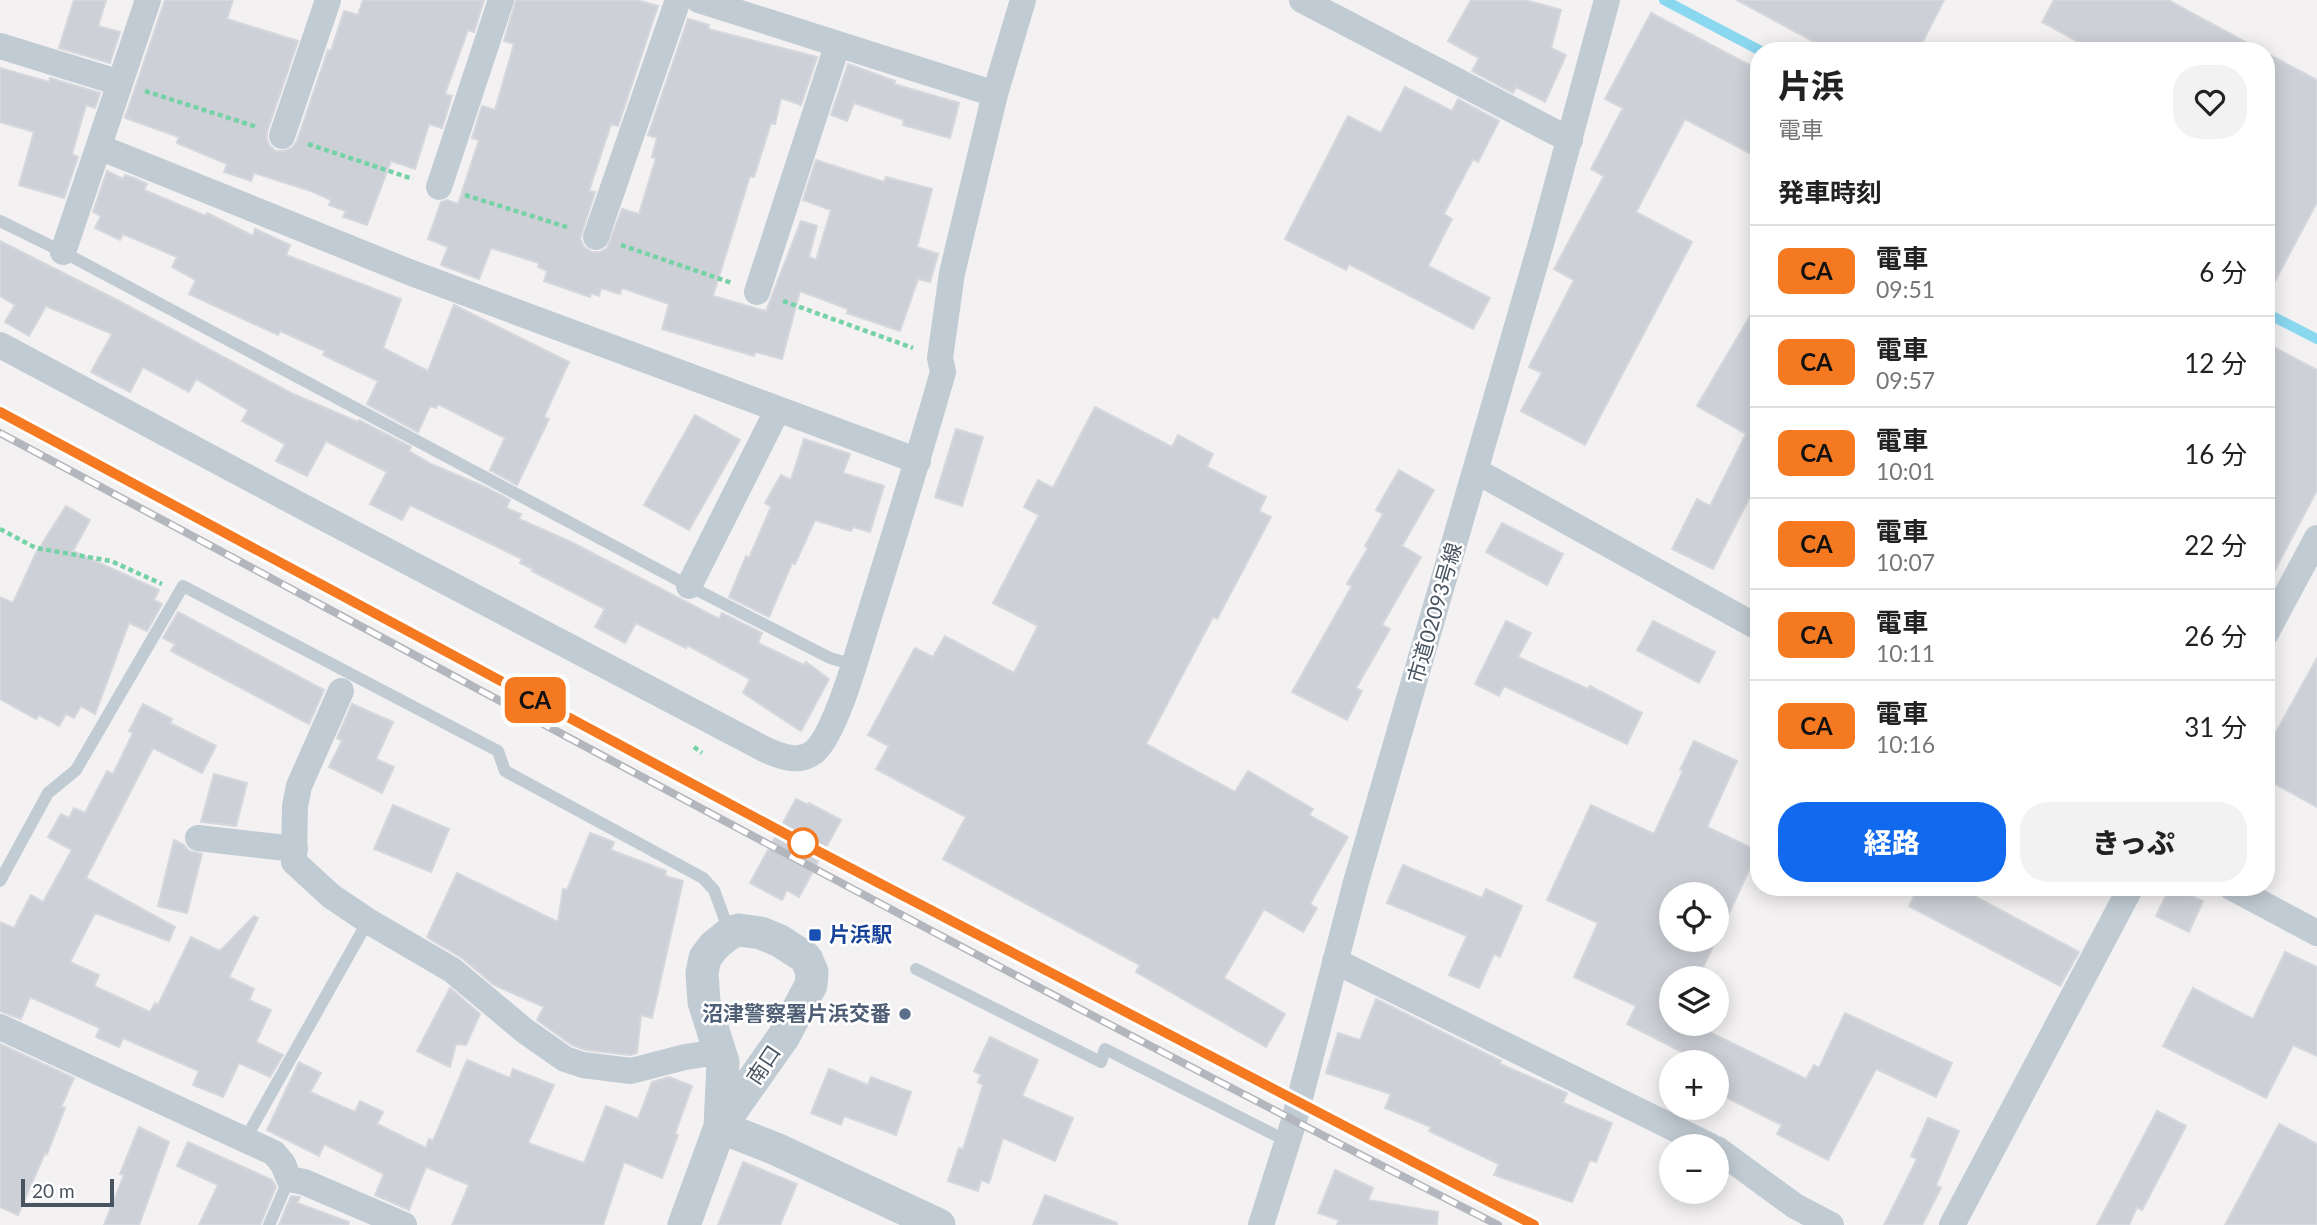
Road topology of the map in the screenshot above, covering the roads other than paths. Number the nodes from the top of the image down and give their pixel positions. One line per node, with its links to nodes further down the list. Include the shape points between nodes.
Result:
1 (148, 0): 11 (street)
2 (328, 0): 13 (street)
3 (501, 0): 16 (street)
4 (678, 0): 18 (street)
5 (699, 0): 10 (street)
6 (1023, 0): 12 (street)
7 (1301, 0): 14 (street)
8 (1607, 0): 14 (street, 市道02093号線)
9 (0, 46): 11 (street)
10 (837, 46): 12 (street); 20 (street)
11 (120, 83): 15 (street)
12 (995, 94): 23 (street, via 952,273 940,358 943,372)
13 (282, 136)
14 (1570, 140): 24 (street, 市道02093号線)
15 (99, 147): 19 (street); 22 (street, via 409,272)
16 (439, 187)
17 (0, 221): 19 (lane)
18 (596, 237)
19 (63, 251): 26 (lane)
20 (757, 292)
21 (0, 345): 29 (street, via 783,758 813,753 826,740)
22 (778, 409): 23 (street); 26 (street)
23 (918, 461): 29 (street)
24 (1476, 471): 28 (street); 39 (street, 市道02093号線)
25 (2317, 538): 27 (street)
26 (690, 586): 29 (lane, via 830,658)
27 (2275, 616)
28 (1750, 623)
29 (854, 665)
30 (341, 691): 32 (street, via 299,786)
31 (198, 838): 32 (street)
32 (295, 849): 36 (street, via 294,862 331,896)
33 (0, 881): 37 (lane, via 48,793 76,770 183,586 498,751 505,771 703,878 714,890)
34 (2126, 896): 55 (street)
35 (2248, 896): 38 (street)
36 (369, 921): 42 (street, via 452,970 565,1059 631,1071); 45 (lane)
37 (730, 933): 42 (street, 南口, via 713,946 702,973 704,1002); 43 (street, 南口, via 761,933 780,941 806,958 812,972 806,998 789,1027)
38 (2317, 933)
39 (1335, 961): 44 (street); 46 (street, 市道02093号線)
40 (916, 969): 46 (lane, via 1101,1062 1105,1049)
41 (0, 1027): 45 (street)
42 (719, 1052): 43 (street, 南口, via 723,1062)
43 (720, 1127): 51 (street); 52 (street)
44 (1686, 1134)
45 (246, 1138): 48 (street, via 274,1153)
46 (1287, 1141): 53 (street, 市道02093号線)
47 (1729, 1158): 54 (street, via 1795,1206)
48 (289, 1179): 49 (lane); 50 (street)
49 (270, 1225)
50 (404, 1225)
51 (684, 1225)
52 (939, 1225)
53 (1261, 1225)
54 (1831, 1225)
55 (1952, 1225)

